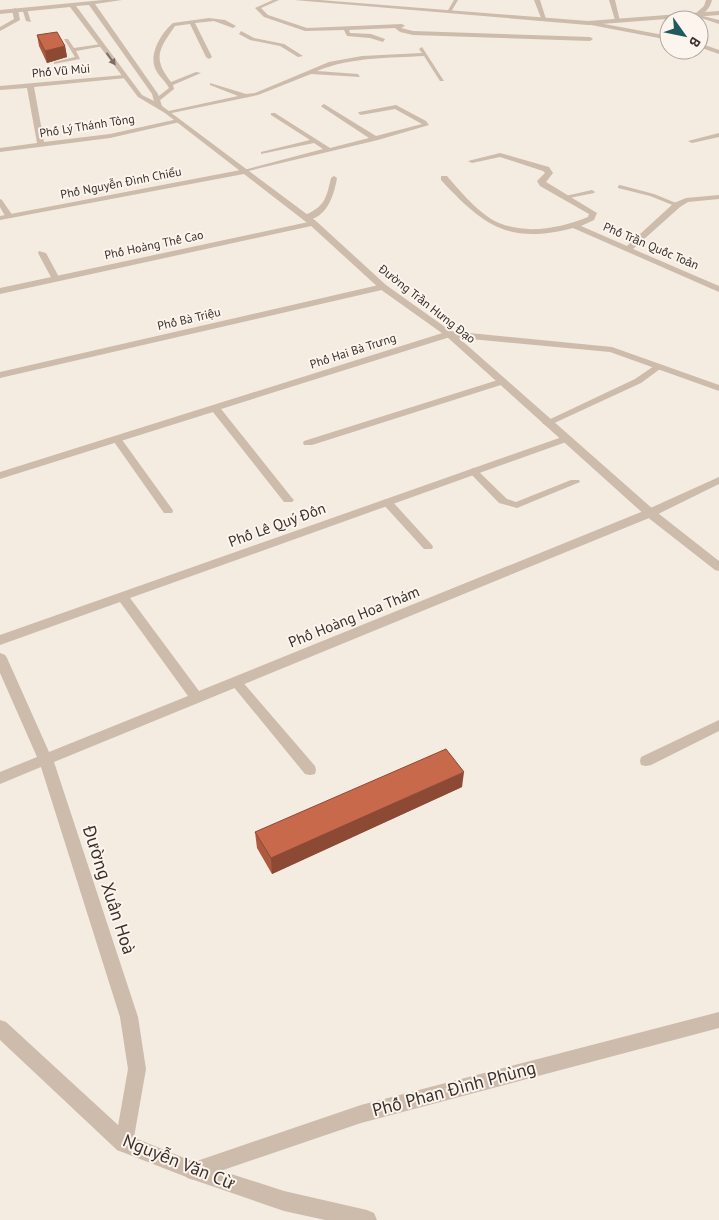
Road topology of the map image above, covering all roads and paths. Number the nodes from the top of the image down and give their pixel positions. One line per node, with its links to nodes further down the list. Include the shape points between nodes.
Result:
1 (119, 0): 9 (street)
2 (171, 0): 3 (lane)
3 (175, 0)
4 (277, 0): 24 (lane, via 258,8 266,16 307,30)
5 (297, 0): 13 (street)
6 (456, 0): 13 (lane)
7 (536, 0): 16 (street)
8 (612, 0): 17 (street)
9 (91, 3): 10 (street); 46 (street, Đường Trần Hưng Đạo)
10 (72, 5): 11 (street); 31 (street, Đường Trần Hưng Đạo)
11 (24, 9): 12 (street); 18 (lane)
12 (15, 10): 14 (street); 25 (lane, via 17,20)
13 (449, 11): 16 (street)
14 (0, 12)
15 (659, 17): 17 (street)
16 (544, 18): 20 (street)
17 (618, 20): 20 (street)
18 (29, 21)
19 (192, 22): 21 (lane, via 214,19); 34 (lane); 41 (lane, via 173,25 155,58)
20 (588, 23): 27 (street)
21 (233, 26)
22 (416, 26): 23 (lane)
23 (397, 27): 24 (lane); 28 (lane, via 413,33)
24 (346, 28): 30 (lane, via 347,34)
25 (0, 29)
26 (241, 33): 33 (lane, via 282,46)
27 (659, 36)
28 (590, 39)
29 (66, 40): 32 (lane)
30 (383, 40)
31 (102, 46): 32 (lane); 39 (street, Đường Trần Hưng Đạo, one-way to 39)
32 (74, 50): 35 (lane, via 78,58)
33 (300, 56)
34 (209, 57)
35 (56, 63)
36 (306, 72): 38 (lane); 40 (lane, via 346,60 423,52); 45 (lane)
37 (198, 74): 41 (lane)
38 (358, 76)
39 (124, 77): 43 (street, Phố Vũ Mùi); 46 (street, Đường Trần Hưng Đạo, via 140,96)
40 (442, 80)
41 (170, 84): 46 (lane, via 172,88)
42 (212, 84): 45 (lane)
43 (30, 86): 44 (street, Phố Vũ Mùi); 55 (street)
44 (0, 88)
45 (246, 96): 46 (lane, via 202,104)
46 (161, 106): 50 (street, Đường Trần Hưng Đạo)
47 (324, 106): 52 (lane)
48 (273, 114): 53 (lane)
49 (361, 114): 52 (lane, via 396,107 426,125)
50 (178, 121): 55 (street, Phố Lý Thánh Tông, via 110,136); 60 (street, Đường Trần Hưng Đạo)
51 (719, 135): 54 (street)
52 (376, 139): 57 (lane)
53 (315, 141): 57 (lane); 58 (lane)
54 (692, 141)
55 (41, 144): 56 (street, Phố Lý Thánh Tông)
56 (0, 150)
57 (329, 150): 60 (lane)
58 (263, 153)
59 (472, 161): 65 (street, via 500,156 546,169 549,173 541,181)
60 (246, 171): 69 (street, Phố Nguyễn Đình Chiểu); 71 (street, Đường Trần Hưng Đạo)
61 (334, 178): 71 (lane, via 326,206)
62 (444, 178): 72 (street, via 491,222 542,231)
63 (620, 187): 68 (lane, via 652,194)
64 (592, 192): 65 (lane)
65 (564, 197): 72 (street, via 592,213 591,218)
66 (719, 197): 68 (street, via 686,200)
67 (0, 201): 69 (lane)
68 (677, 205): 73 (street)
69 (9, 216): 70 (street, Phố Nguyễn Đình Chiểu)
70 (0, 218)
71 (310, 220): 75 (street, Phố Hoàng Thế Cao); 76 (street, Đường Trần Hưng Đạo)
72 (574, 226): 73 (street, Phố Trần Quốc Toản)
73 (627, 250): 77 (street, Phố Trần Quốc Toản)
74 (42, 253): 75 (lane)
75 (56, 278): 78 (street, Phố Hoàng Thế Cao)
76 (384, 287): 79 (street, Đường Trần Hưng Đạo); 81 (street, Phố Bà Triệu)
77 (719, 289)
78 (0, 290)
79 (449, 334): 80 (street, Phố Hai Bà Trưng, via 594,347 612,350); 82 (street, Đường Trần Hưng Đạo); 84 (street, Phố Hai Bà Trưng)
80 (657, 367): 83 (street, Phố Hai Bà Trưng); 85 (lane, via 638,381)
81 (0, 375)
82 (501, 382): 85 (street, Đường Trần Hưng Đạo); 88 (street)
83 (719, 388)
84 (215, 408): 86 (street, Phố Hai Bà Trưng); 93 (street)
85 (547, 423): 87 (street, Đường Trần Hưng Đạo)
86 (117, 439): 90 (street, Phố Hai Bà Trưng); 95 (lane)
87 (565, 439): 89 (street, Phố Lê Quý Đôn); 96 (street, Đường Trần Hưng Đạo)
88 (308, 443)
89 (473, 471): 92 (lane, via 503,501 517,504); 94 (street, Phố Lê Quý Đôn)
90 (0, 476)
91 (719, 480): 96 (street, Phố Hoàng Hoa Thám)
92 (575, 482)
93 (288, 500)
94 (387, 502): 97 (lane); 99 (street, Phố Lê Quý Đôn)
95 (168, 511)
96 (650, 513): 98 (street, Đường Trần Hưng Đạo); 102 (street, Phố Hoàng Hoa Thám)
97 (428, 546)
98 (719, 567)
99 (123, 596): 100 (street, Phố Lê Quý Đôn); 103 (street)
100 (0, 640)
101 (0, 658): 105 (street, Đường Xuân Hoà)
102 (236, 682): 103 (street, Phố Hoàng Hoa Thám); 107 (lane)
103 (197, 698): 105 (street, Phố Hoàng Hoa Thám)
104 (719, 725): 106 (lane)
105 (46, 760): 108 (street, Phố Hoàng Hoa Thám); 111 (street, Đường Xuân Hoà, via 129,1017 137,1069)
106 (646, 761)
107 (310, 770)
108 (0, 778)
109 (719, 1020): 112 (street, Phố Phan Đình Phùng, via 361,1114)
110 (0, 1028): 111 (street, Nguyễn Văn Cừ)
111 (124, 1143): 112 (street, Nguyễn Văn Cừ)
112 (194, 1171): 113 (street, Nguyễn Văn Cừ, via 284,1202)
113 (367, 1220)

